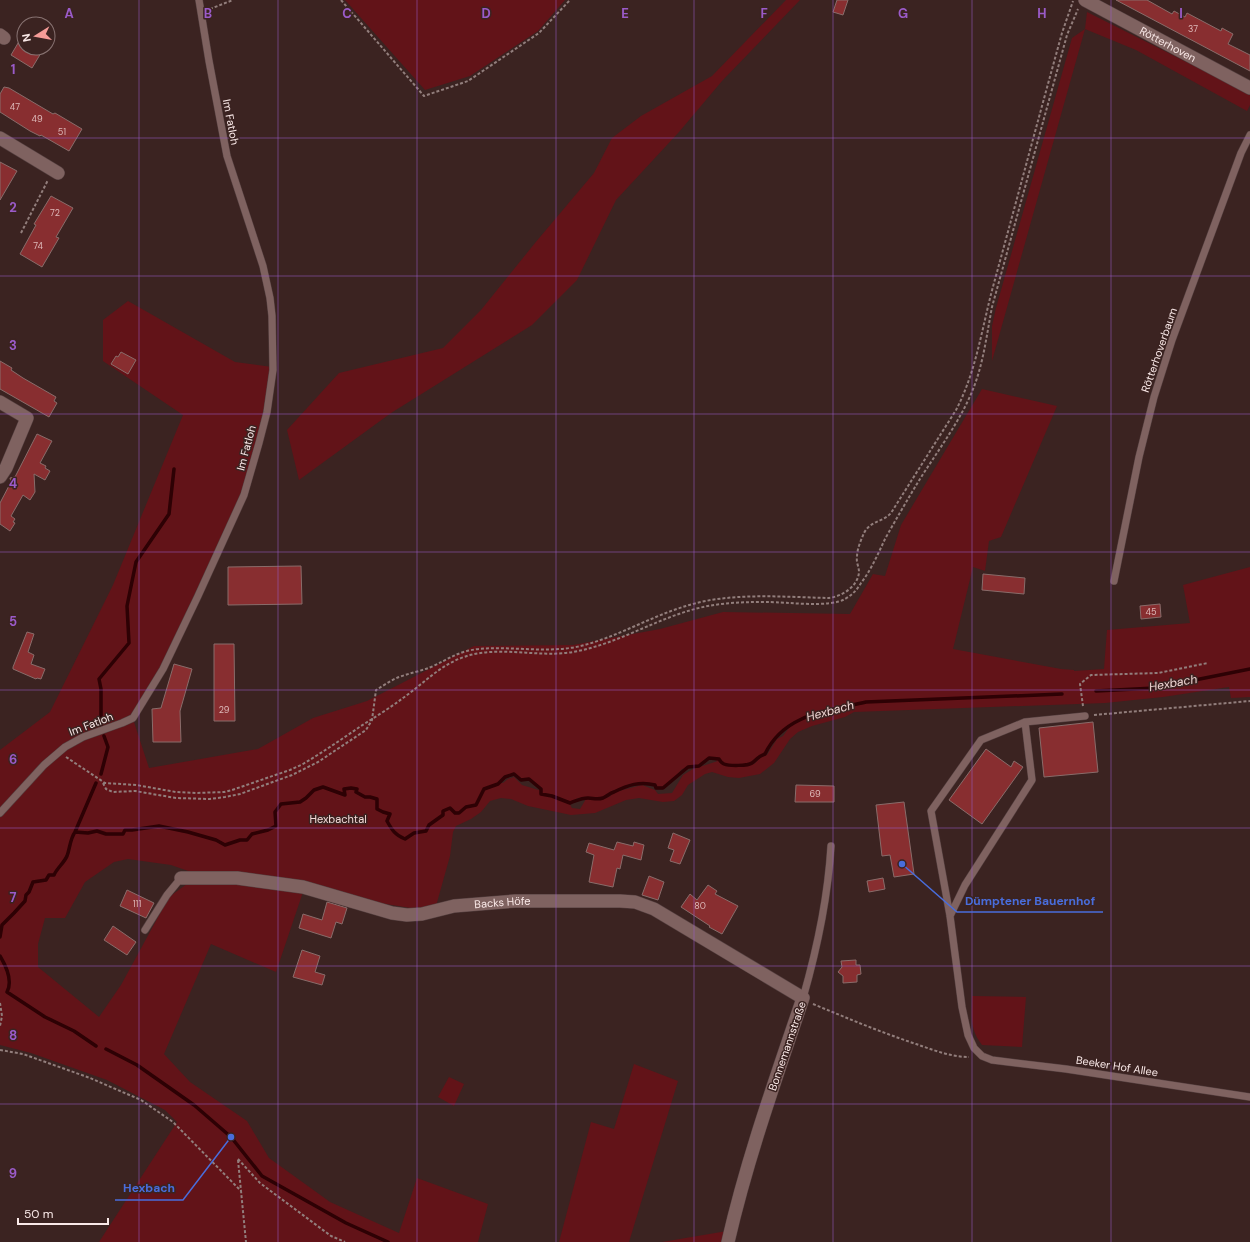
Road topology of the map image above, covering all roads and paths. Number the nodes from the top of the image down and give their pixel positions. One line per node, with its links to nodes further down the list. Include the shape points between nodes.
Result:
1 (198, 0): 7 (lane, Im Fatloh)
2 (233, 0): 7 (path)
3 (341, 0): 4 (path, via 424,96 468,81 539,33)
4 (570, 0)
5 (1073, 0): 19 (path, via 964,394 891,513 869,526 865,532 856,558 859,574 856,581 834,598 766,597 701,602 606,638 574,647 470,650 431,667 399,677 376,690)
6 (1082, 3): 8 (street, Rötterhoven); 19 (path, via 1067,34 992,307 985,349 975,384 961,413 892,526 864,580 853,593 835,603 766,602 702,607 658,621 608,643 574,652 471,654 455,660 433,674)
7 (201, 13): 21 (lane, Im Fatloh, via 227,156 263,266 270,298 273,370 267,412 244,494 163,669 133,718 73,741)
8 (1250, 88)
9 (1250, 134): 15 (lane, Rötterhoverbaum, via 1175,333 1154,397)
10 (0, 138): 11 (street)
11 (56, 172): 12 (path)
12 (21, 232)
13 (0, 402): 14 (street, via 27,418)
14 (0, 477)
15 (1114, 581)
16 (1208, 663): 18 (path, via 1158,673 1091,675 1080,684)
17 (1250, 701): 18 (path)
18 (1085, 716): 20 (lane)
19 (372, 720): 22 (path, via 303,764 232,790 210,793 183,792); 22 (path, via 366,730 306,769 233,796 196,799 135,791 113,792 106,789)
20 (1025, 722): 26 (lane, via 1032,780 965,884); 26 (lane, via 981,740 931,811)
21 (58, 752): 22 (path); 23 (lane, Im Fatloh)
22 (103, 783)
23 (0, 813)
24 (831, 846): 28 (lane, Bonnemannstraße, via 829,874 812,966)
25 (181, 878): 27 (lane); 28 (street, Backs Höfe, via 237,878 303,887 407,915 454,906 515,901 635,902 654,909)
26 (950, 916): 32 (lane, via 968,1035 974,1048)
27 (145, 930)
28 (803, 998): 32 (path, via 877,1031 937,1051 961,1057); 37 (street, Bonnemannstraße, via 736,1205)
29 (0, 1003): 30 (path)
30 (0, 1026)
31 (0, 1050): 34 (path, via 23,1054 141,1100 174,1122)
32 (982, 1056): 33 (lane, Beeker Hof Allee, via 992,1060)
33 (1250, 1097)
34 (241, 1191): 35 (path); 36 (path, via 238,1159 260,1183 331,1236)
35 (246, 1242)
36 (345, 1242)
37 (728, 1242)

